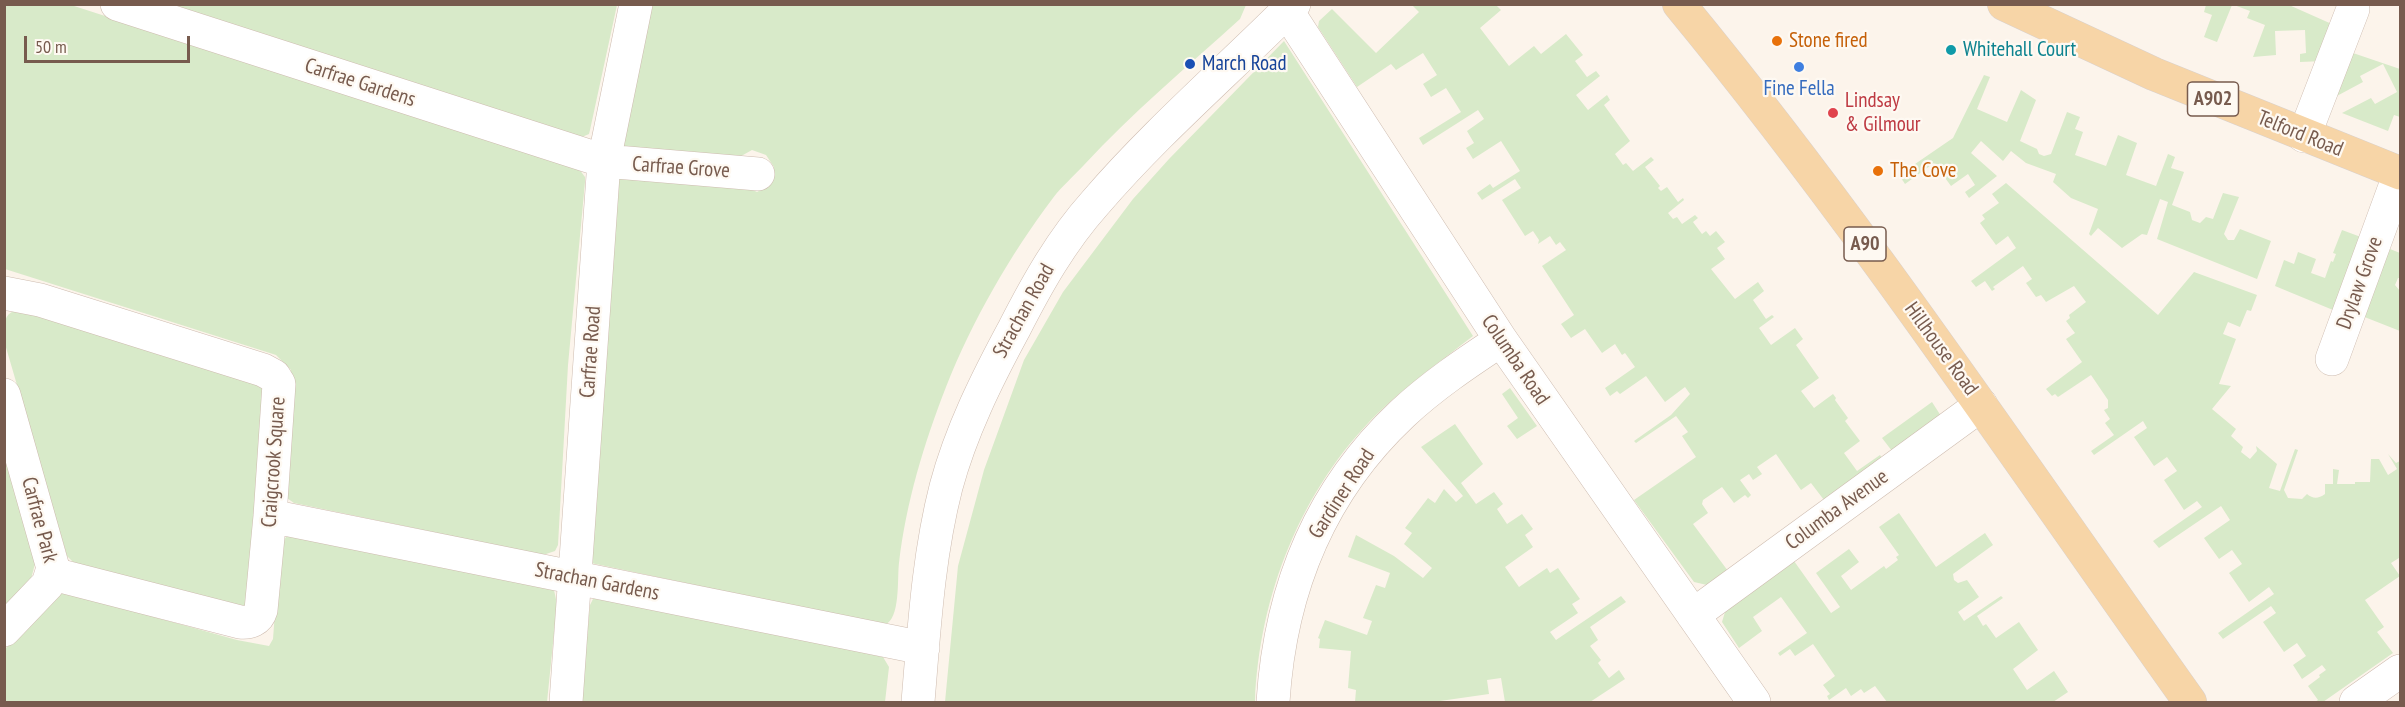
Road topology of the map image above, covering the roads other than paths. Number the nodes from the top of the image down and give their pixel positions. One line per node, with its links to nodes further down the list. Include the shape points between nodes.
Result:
1 (117, 4): 8 (street, Carfrae Gardens)
2 (636, 4): 8 (street, Carfrae Road)
3 (1679, 4): 15 (main road, Hillhouse Road / A90, via 1742,80)
4 (2004, 4): 7 (main road, Telford Road / A902, via 2154,74)
5 (1290, 8): 12 (street, Columba Road); 21 (street, Strachan Road, via 1141,153 1094,204 1047,268 988,378 958,448 938,527)
6 (2352, 9): 7 (street)
7 (2304, 136): 9 (main road, Telford Road / A902)
8 (604, 161): 10 (street, Carfrae Grove); 18 (street, Carfrae Road)
9 (2400, 173): 13 (street, Drylaw Grove)
10 (758, 174)
11 (4, 293): 16 (street, Craigcrook Square, via 69,309 274,376 279,389)
12 (1501, 340): 19 (street, Columba Road); 25 (street, Gardiner Road, via 1447,376 1402,414 1361,459 1326,510 1304,554 1290,595 1278,645)
13 (2332, 358)
14 (4, 395): 17 (street, Carfrae Park, via 53,561)
15 (1982, 405): 19 (street, Columba Avenue); 27 (main road, Hillhouse Road / A90)
16 (270, 516): 17 (street, Craigcrook Square, via 261,610 257,618 246,623); 18 (street, Strachan Gardens)
17 (53, 574): 20 (street, Carfrae Park)
18 (575, 578): 21 (street, Strachan Gardens); 23 (street, Carfrae Road)
19 (1693, 615): 26 (street, Columba Road)
20 (4, 630)
21 (923, 648): 24 (street, Strachan Road)
22 (2400, 671): 28 (street)
23 (566, 702)
24 (918, 702)
25 (1273, 702)
26 (1754, 702)
27 (2190, 702)
28 (2356, 702)

